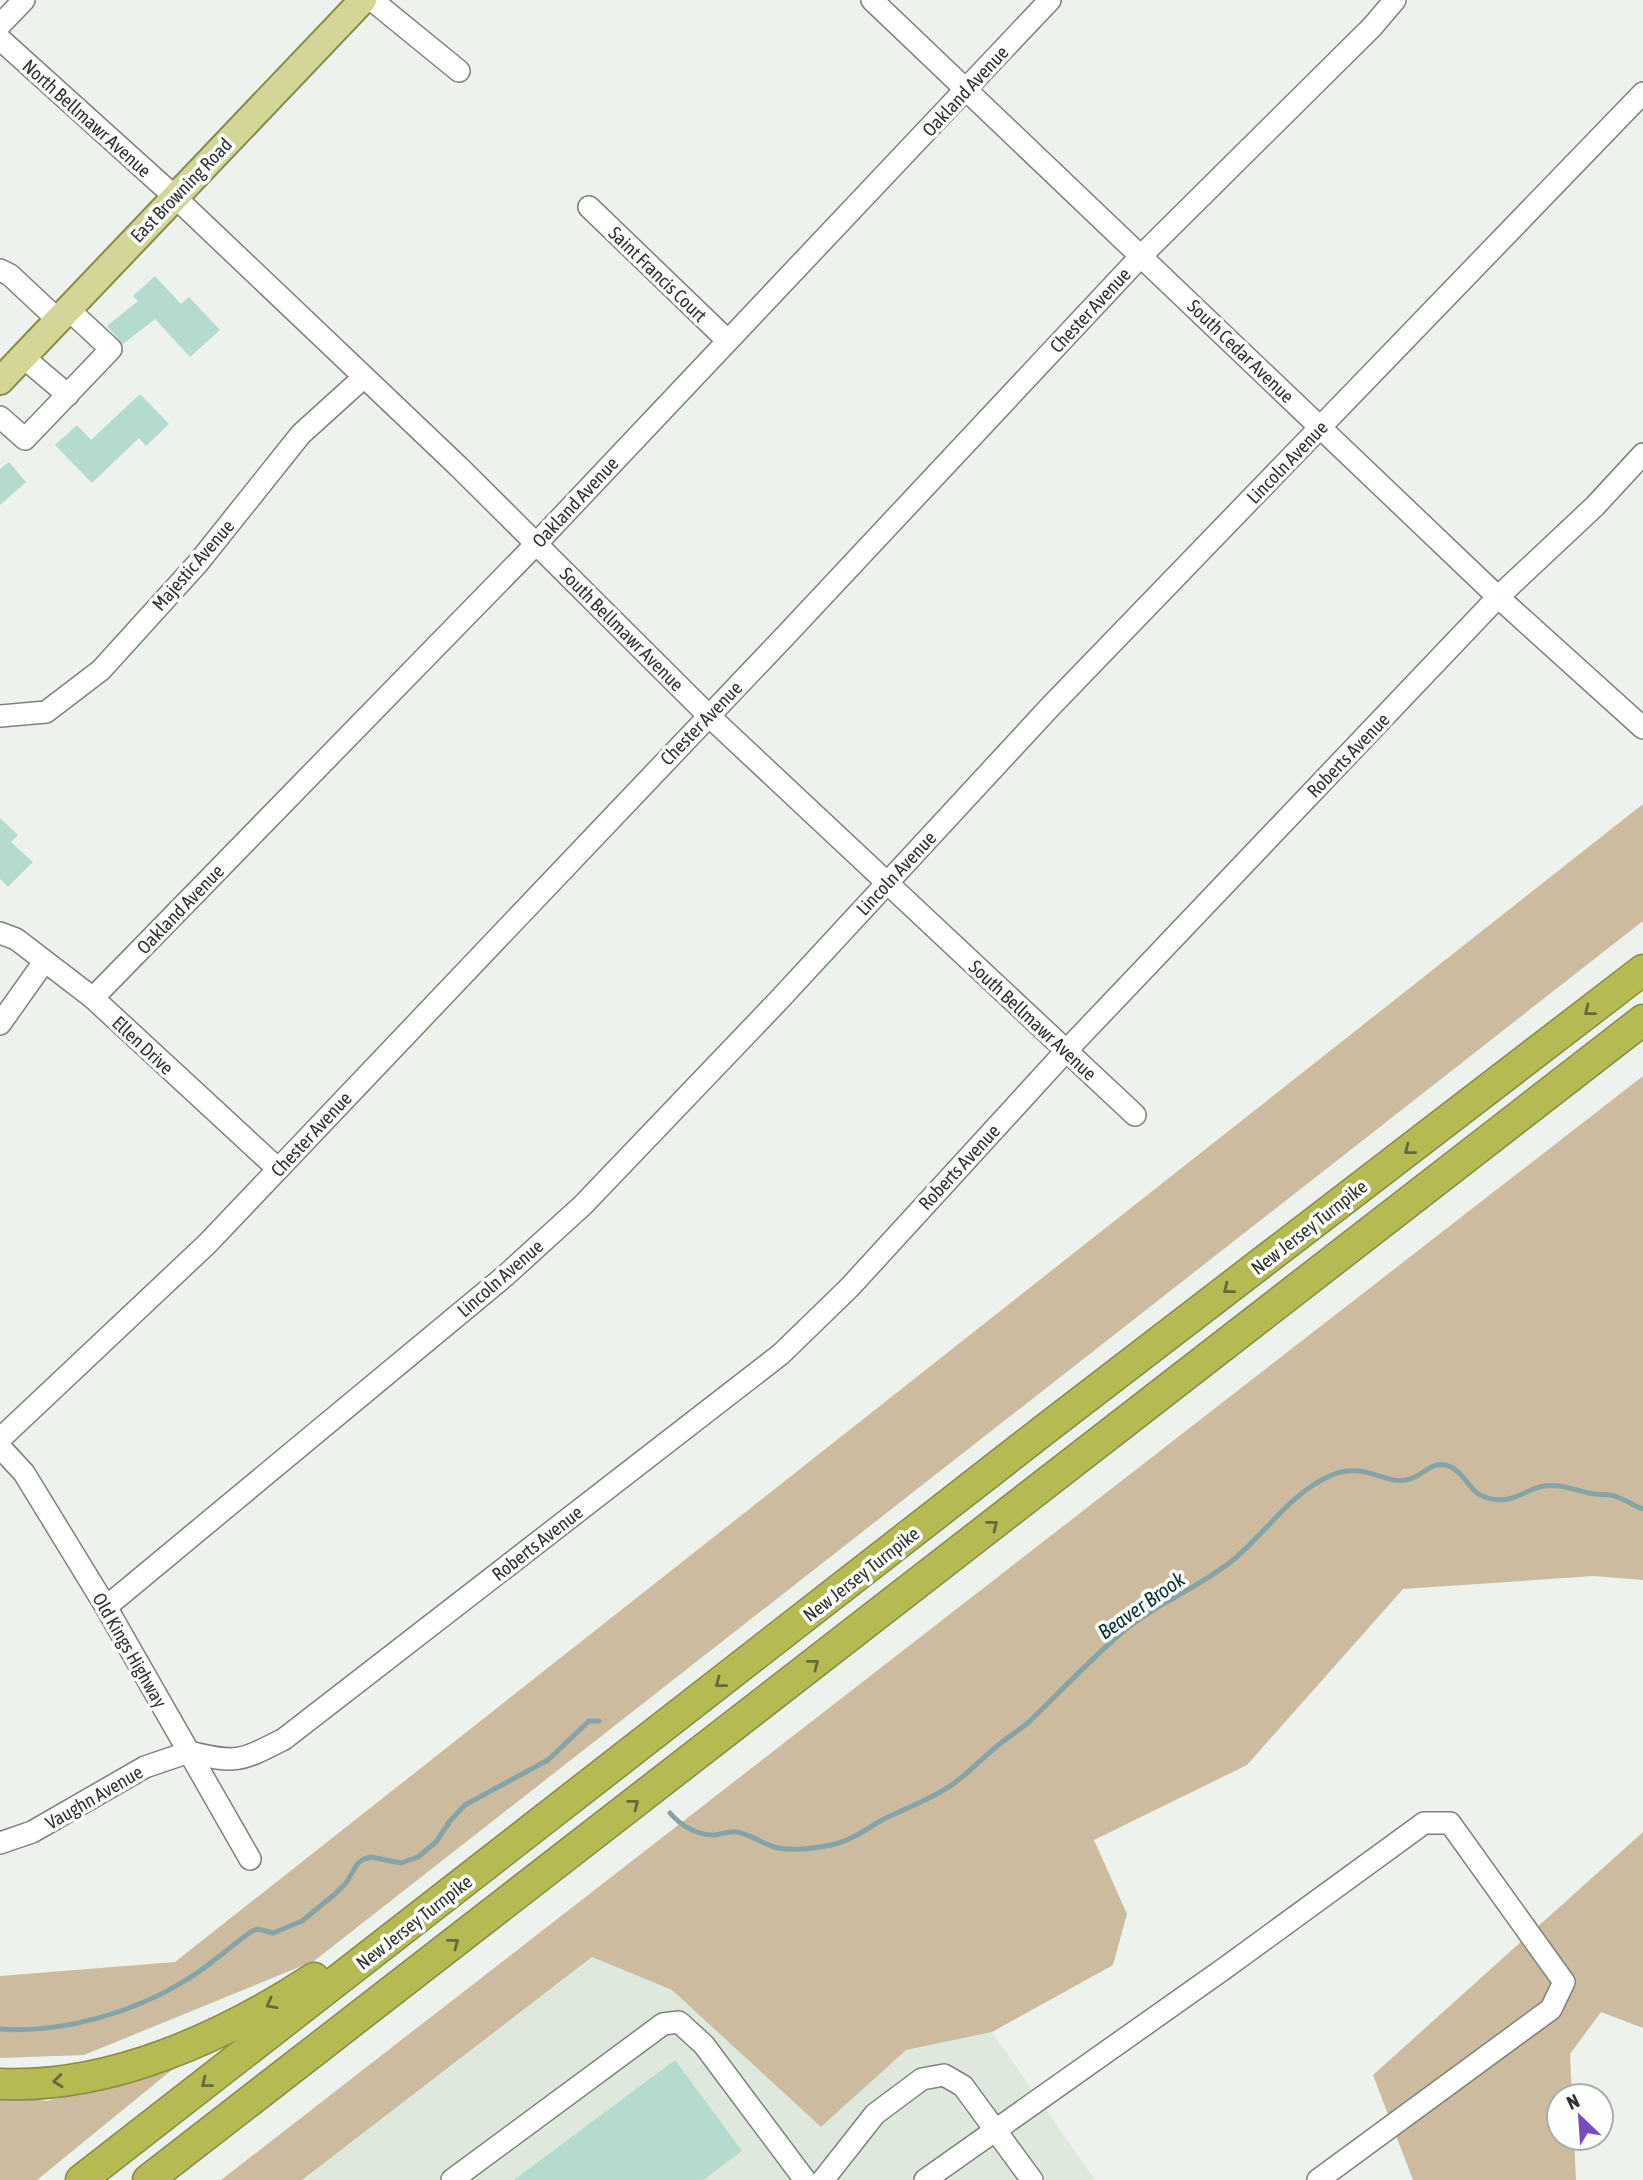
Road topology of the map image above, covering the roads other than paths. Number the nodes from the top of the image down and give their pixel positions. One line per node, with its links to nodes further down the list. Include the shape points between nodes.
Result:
1 (24, 0): 7 (street)
2 (363, 0): 12 (main road, East Browning Road)
3 (372, 0): 9 (street)
4 (872, 0): 10 (street, South Cedar Avenue)
5 (1050, 0): 10 (street, Oakland Avenue)
6 (1395, 0): 14 (street, Chester Avenue)
7 (0, 25)
8 (0, 39): 12 (street, North Bellmawr Avenue)
9 (459, 71)
10 (967, 90): 14 (street, South Cedar Avenue); 17 (street, Oakland Avenue)
11 (1643, 93): 23 (street, Lincoln Avenue)
12 (175, 197): 16 (main road, East Browning Road); 19 (street, South Bellmawr Avenue)
13 (589, 207): 17 (street, Saint Francis Court)
14 (1141, 256): 23 (street, South Cedar Avenue); 27 (street, Chester Avenue)
15 (0, 270): 16 (street)
16 (63, 314): 18 (main road, East Browning Road); 21 (street, via 111,349)
17 (727, 340): 25 (street, Oakland Avenue)
18 (23, 357): 20 (main road, East Browning Road); 21 (street)
19 (364, 377): 25 (street, South Bellmawr Avenue); 28 (street, Majestic Avenue, via 301,434 198,563 101,670 46,712)
20 (0, 381)
21 (68, 395): 22 (street, via 25,439)
22 (0, 417)
23 (1321, 427): 26 (street, South Cedar Avenue); 30 (street, Lincoln Avenue)
24 (1643, 454): 26 (street, Roberts Avenue)
25 (536, 544): 27 (street, South Bellmawr Avenue); 34 (street, Oakland Avenue)
26 (1498, 597): 29 (street, South Cedar Avenue); 37 (street, Roberts Avenue)
27 (708, 715): 30 (street, South Bellmawr Avenue); 39 (street, Chester Avenue)
28 (0, 716)
29 (1643, 727)
30 (887, 882): 37 (street, South Bellmawr Avenue); 42 (street, Lincoln Avenue, via 583,1205 505,1276)
31 (0, 933): 32 (street, Ellen Drive, via 16,939)
32 (44, 962): 34 (street, Ellen Drive); 36 (street)
33 (1643, 970): 44 (highway, New Jersey Turnpike, one-way to 44)
34 (93, 999): 39 (street, Ellen Drive)
35 (1643, 1020): 47 (highway, one-way to 35)
36 (0, 1024)
37 (1066, 1051): 38 (street, South Bellmawr Avenue); 43 (street, Roberts Avenue, via 850,1287 781,1354 284,1739 249,1757 224,1761)
38 (1135, 1115)
39 (278, 1169): 40 (street, Chester Avenue, via 207,1244)
40 (0, 1439)
41 (0, 1447): 42 (street, Old Kings Highway, via 24,1473)
42 (106, 1607): 43 (street, Old Kings Highway)
43 (189, 1752): 45 (street, Vaughn Avenue, via 145,1767 32,1832); 46 (street, Old Kings Highway)
44 (531, 1831): 48 (highway, one-way to 48, via 397,1916 291,1993 214,2033 103,2073); 50 (highway, New Jersey Turnpike, one-way to 50)
45 (0, 1843)
46 (250, 1859)
47 (417, 1972): 51 (highway); 52 (highway, via 293,2087)
48 (0, 2084)
49 (994, 2129): 55 (street, via 963,2086 944,2075 922,2079 875,2114); 56 (street); 57 (street); 58 (street, via 1424,1823 1450,1823 1564,1982 1551,2009)
50 (80, 2180)
51 (148, 2180)
52 (178, 2180)
53 (452, 2180): 54 (street, via 663,2024 679,2022 704,2045)
54 (805, 2180)
55 (823, 2180)
56 (925, 2180)
57 (1032, 2180)
58 (1318, 2180)

